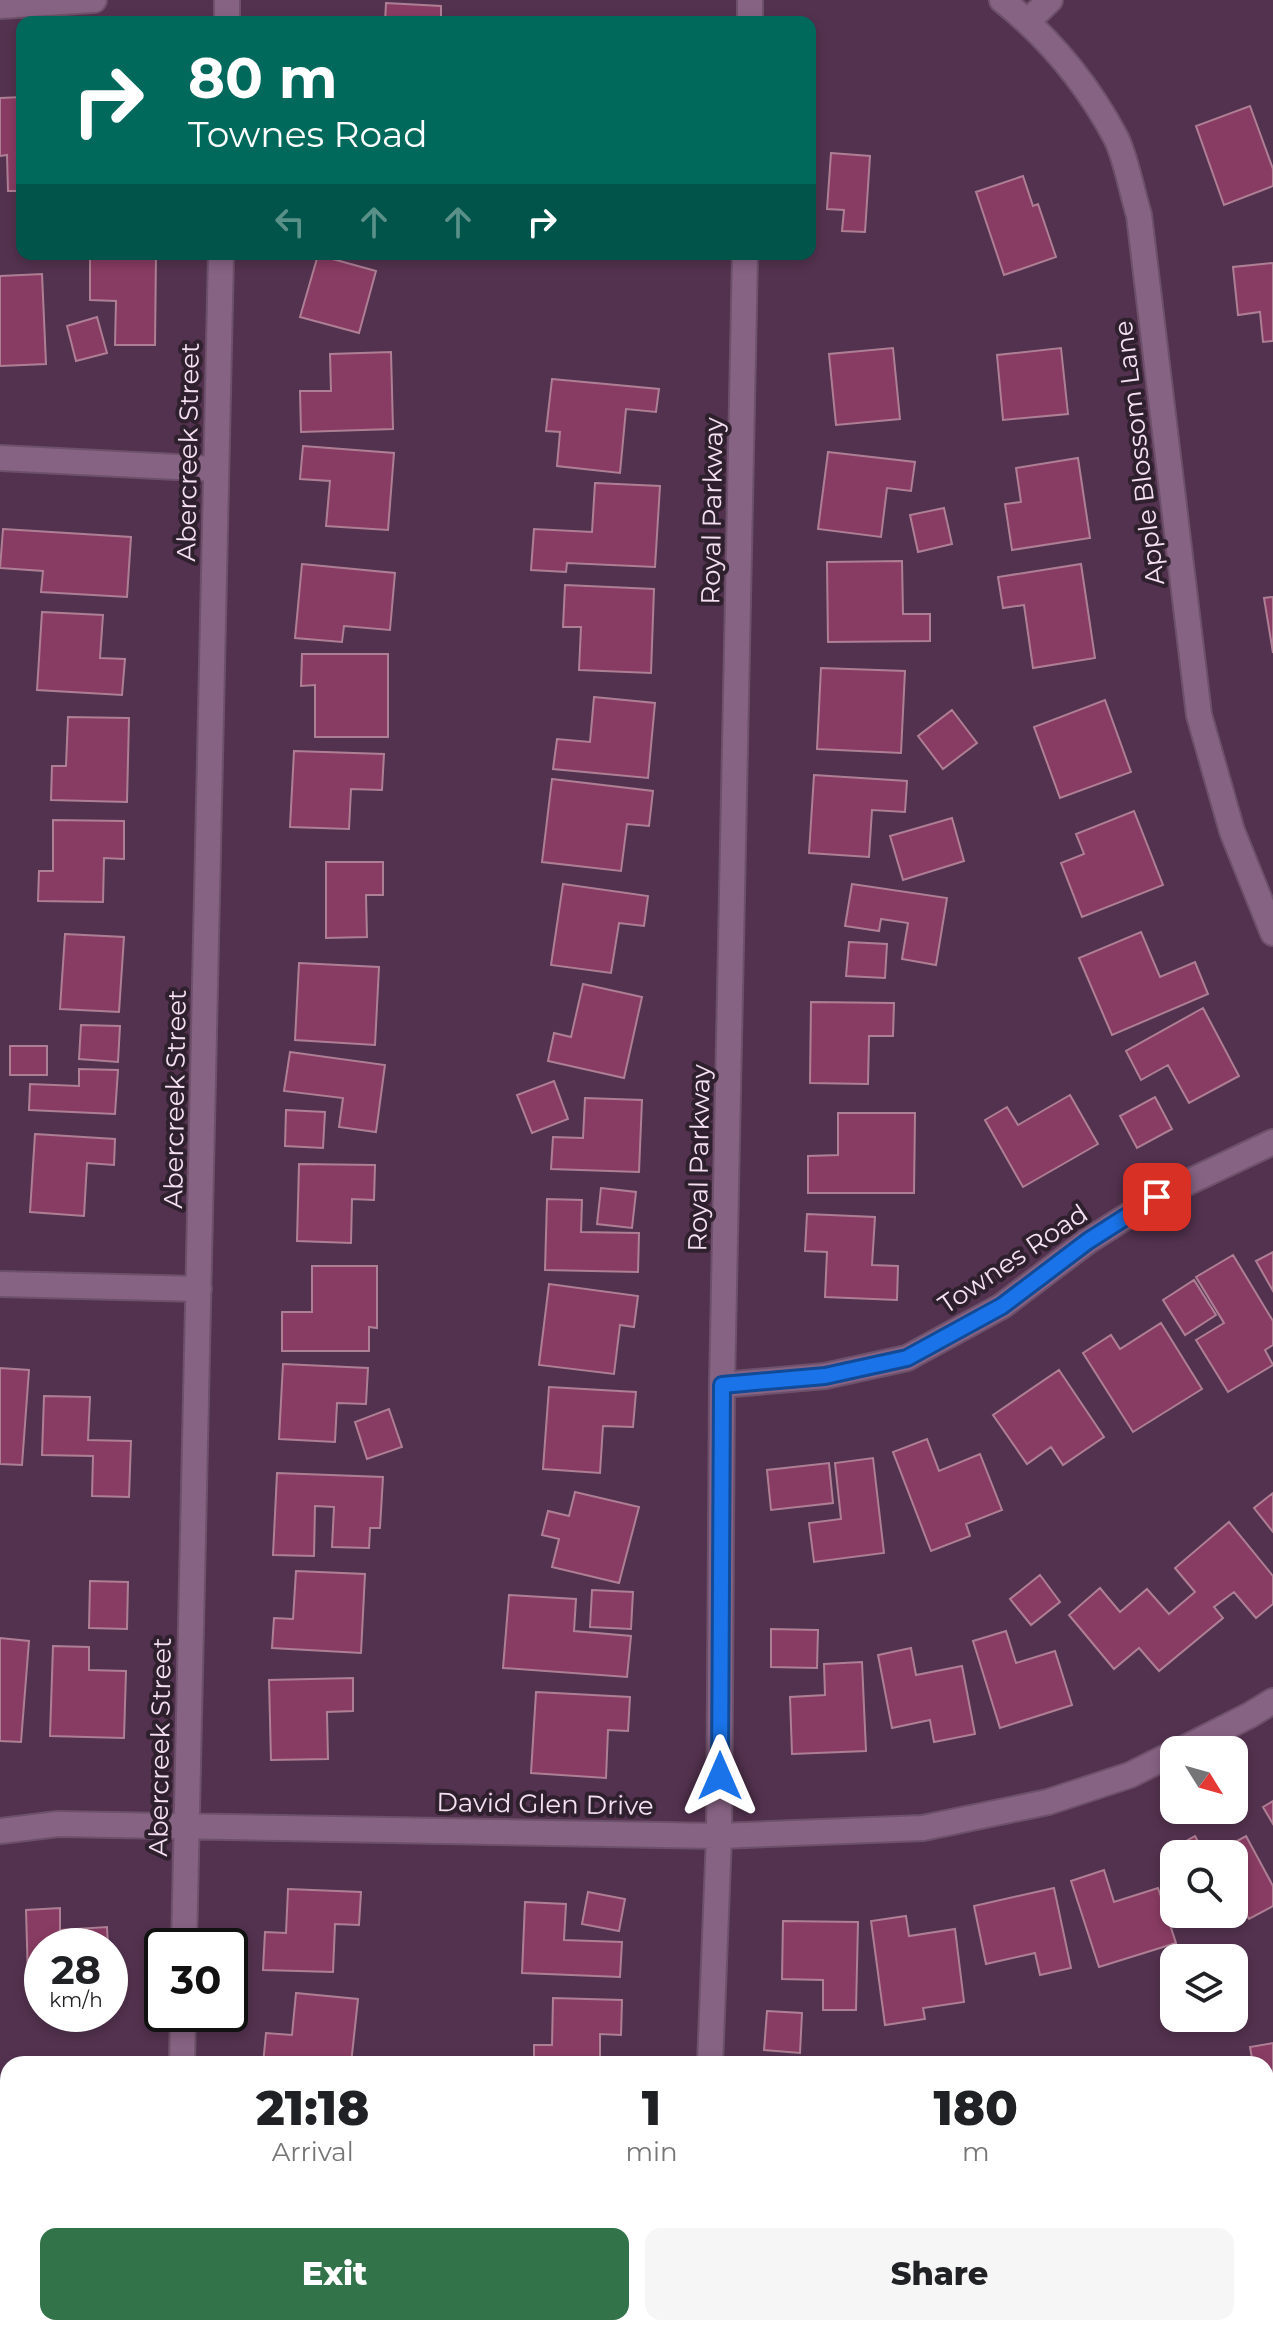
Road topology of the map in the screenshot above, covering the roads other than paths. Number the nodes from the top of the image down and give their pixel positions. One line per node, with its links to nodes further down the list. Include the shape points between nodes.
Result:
1 (94, 0): 4 (street)
2 (1002, 0): 5 (street, Apple Blossom Lane)
3 (1050, 0): 5 (street)
4 (0, 6)
5 (1028, 21): 10 (street, Apple Blossom Lane, via 1074,73 1117,140 1139,215 1199,715 1232,831)
6 (221, 260): 9 (street, Abercreek Street)
7 (745, 260): 14 (street, Royal Parkway)
8 (0, 458): 9 (street)
9 (216, 469): 13 (street, Abercreek Street)
10 (1273, 933)
11 (1273, 1142): 14 (street, Townes Road, via 1157,1197 1002,1306 907,1358 825,1376)
12 (0, 1284): 13 (street)
13 (199, 1289): 18 (street, Abercreek Street)
14 (722, 1385): 20 (street, Royal Parkway)
15 (1273, 1701): 16 (street)
16 (1209, 1736)
17 (1160, 1760): 20 (street, David Glen Drive, via 1048,1802 923,1828)
18 (187, 1825): 19 (street, David Glen Drive, via 58,1824); 20 (street, David Glen Drive); 21 (street, Abercreek Street)
19 (0, 1831)
20 (719, 1836): 24 (street, Royal Parkway)
21 (184, 1928)
22 (183, 2032): 23 (street)
23 (182, 2056)
24 (710, 2056)

